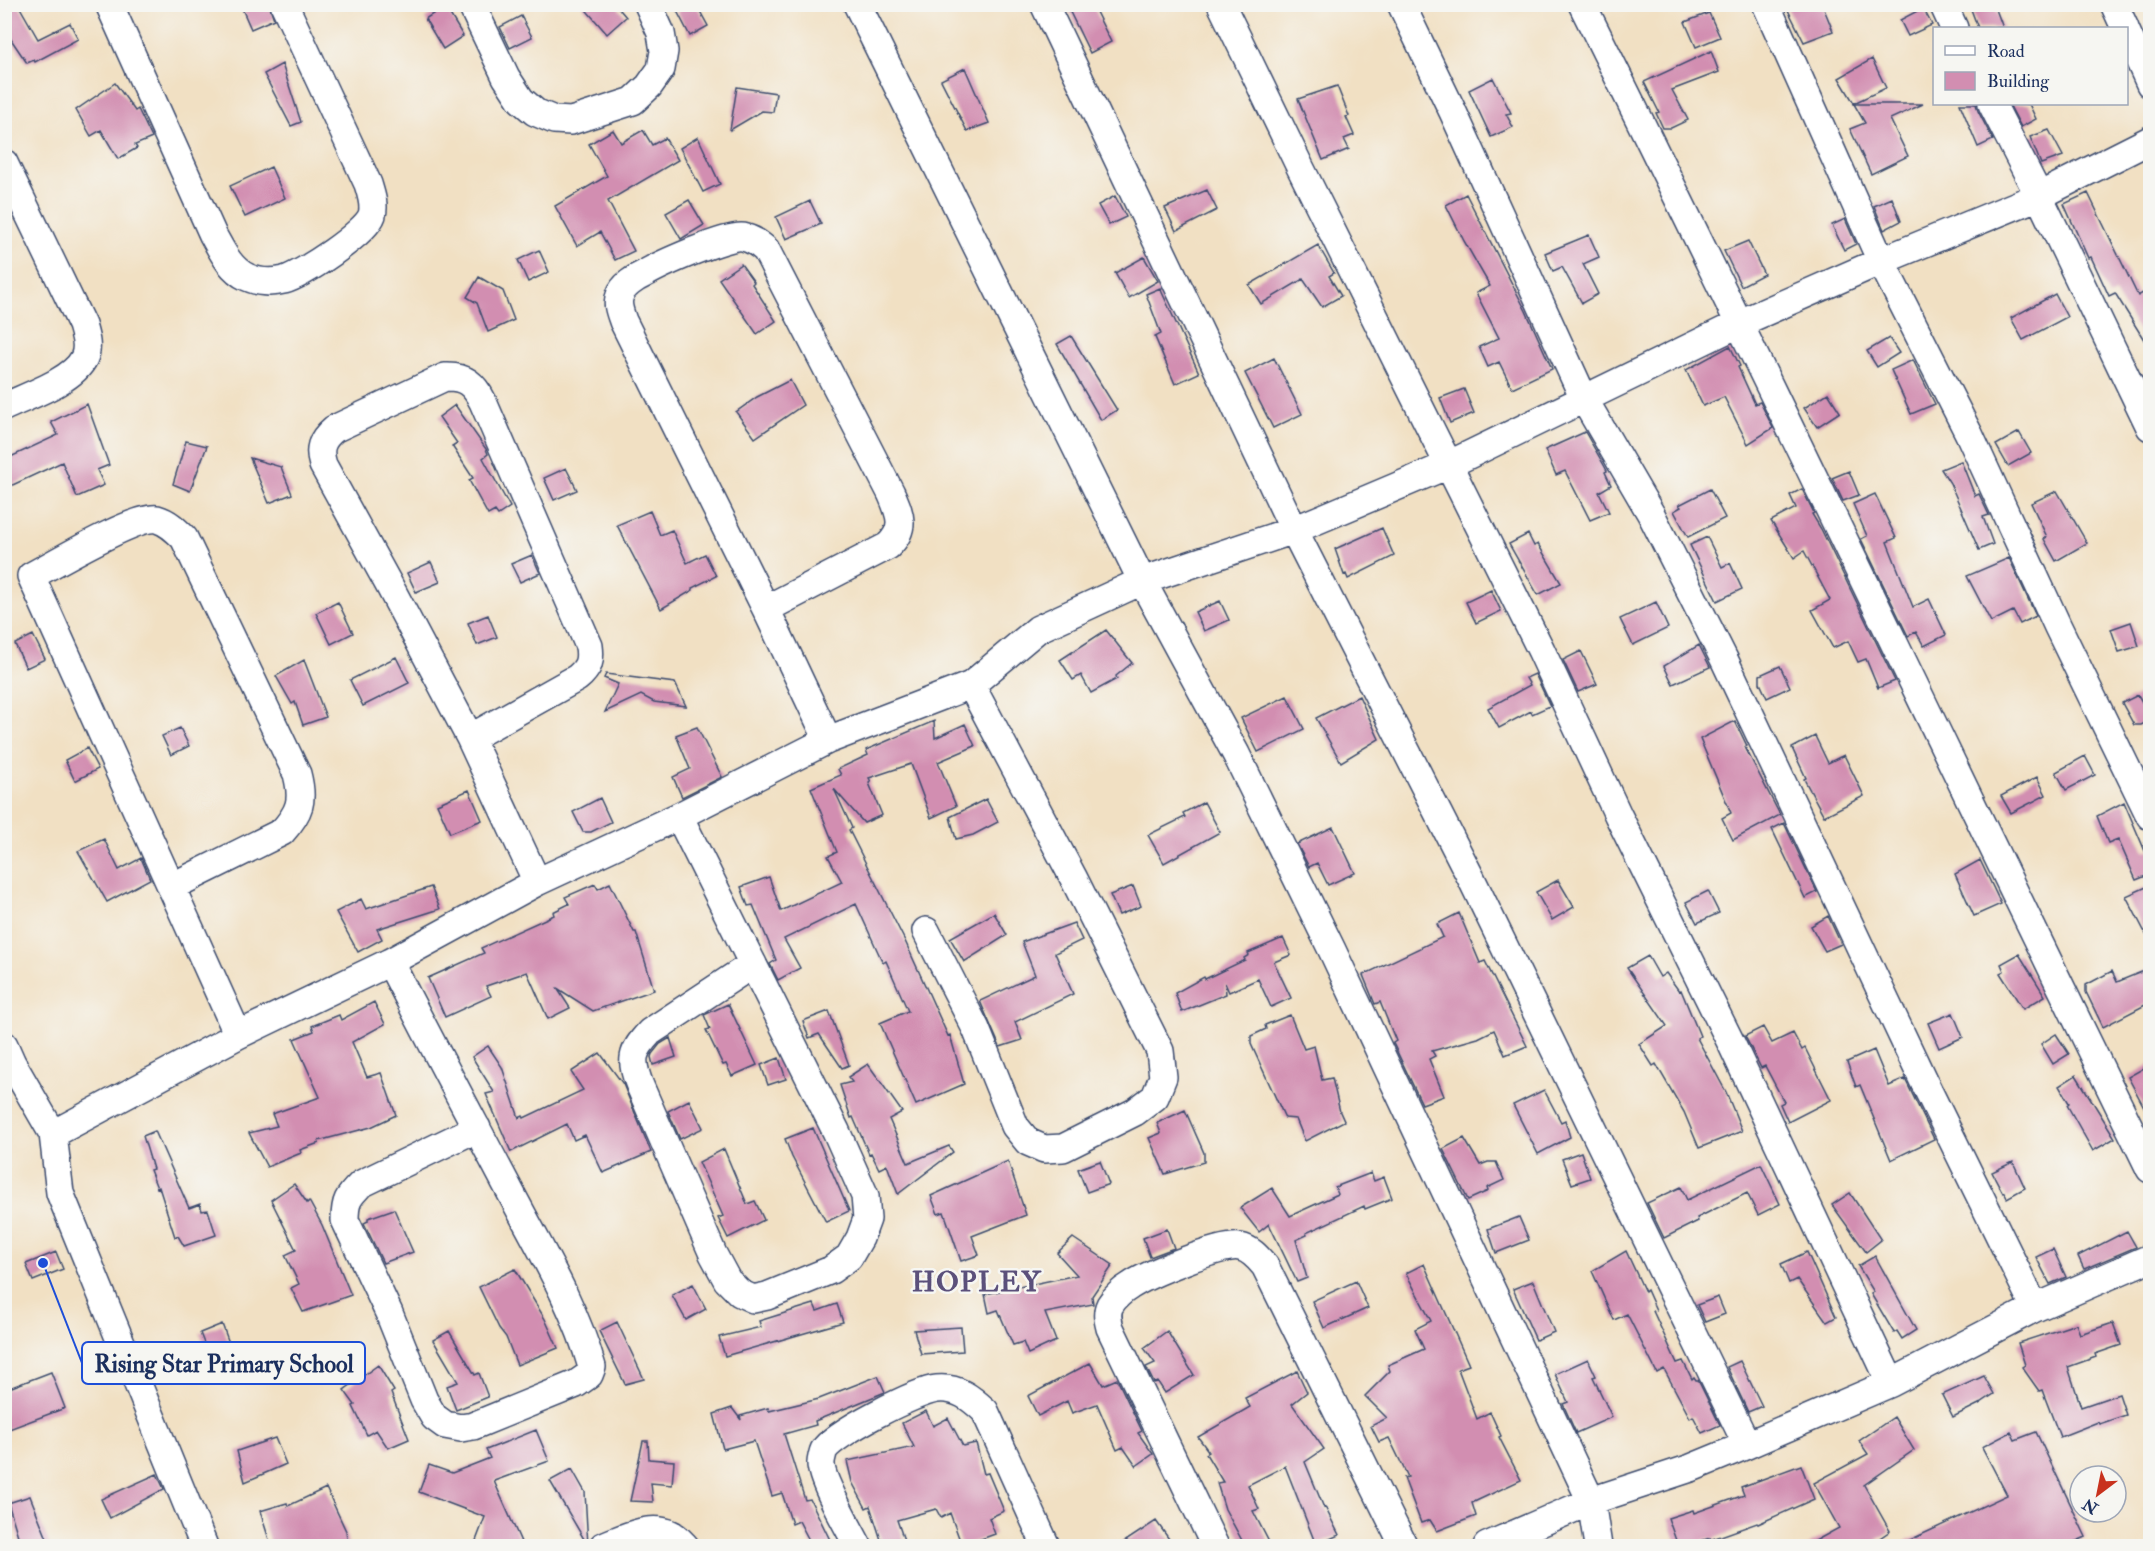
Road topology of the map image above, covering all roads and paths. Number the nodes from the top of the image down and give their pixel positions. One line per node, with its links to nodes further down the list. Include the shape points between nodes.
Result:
1 (109, 4): 2 (street, via 213,235 230,264 246,277 263,282 284,280 352,240 365,227 373,204 368,184)
2 (284, 4)
3 (471, 4): 4 (street, via 521,100 535,112 554,120 571,121 633,101 661,69 661,33)
4 (648, 4)
5 (856, 4): 28 (street)
6 (1044, 4): 27 (street)
7 (1221, 4): 26 (street)
8 (1401, 4): 23 (street)
9 (1582, 4): 22 (street)
10 (1766, 4): 21 (street)
11 (1943, 4): 13 (street)
12 (2114, 4): 14 (street)
13 (1954, 27)
14 (2125, 27)
15 (2128, 34): 16 (street)
16 (2151, 84)
17 (1993, 105): 20 (street)
18 (2151, 140): 20 (street)
19 (4, 163): 24 (street, via 82,325 86,341 85,356 65,378)
20 (2039, 196): 21 (street); 25 (street)
21 (1881, 261): 22 (street); 34 (street, via 1969,434)
22 (1740, 322): 23 (street); 44 (street)
23 (1584, 399): 26 (street); 46 (street, via 1651,514 1724,659 1923,1080)
24 (4, 407)
25 (2151, 427)
26 (1448, 465): 27 (street); 47 (street, via 1682,940)
27 (1294, 530): 28 (street); 48 (street, via 1471,878)
28 (1142, 581): 30 (street, via 1038,628); 49 (street, via 1236,754 1332,950)
29 (766, 609): 29 (street, via 617,305 620,293 643,274 740,236 766,250 891,493 901,523 897,537 888,546); 32 (street)
30 (971, 685): 32 (street); 37 (street, via 1160,1051 1163,1077 1155,1097 1135,1112 1063,1148 1044,1149 1028,1142 1015,1126 976,1029)
31 (470, 738): 31 (street, via 578,678 587,670 590,657 589,646 483,402 476,388 456,376 445,377 334,429 324,437 320,455); 35 (street)
32 (828, 740): 33 (street)
33 (679, 816): 35 (street); 39 (street)
34 (2151, 816)
35 (537, 882): 38 (street)
36 (171, 886): 36 (street, via 31,576 143,520 157,519 184,538 297,774 301,791 300,806 282,832); 40 (street)
37 (926, 931)
38 (390, 962): 40 (street); 42 (street)
39 (753, 963): 39 (street, via 650,1032 637,1045 633,1057 640,1086 713,1254 727,1280 753,1299 831,1270 849,1257 867,1219 865,1196)
40 (237, 1035): 43 (street)
41 (4, 1045): 43 (street)
42 (477, 1128): 42 (street, via 361,1184 345,1204 345,1220 424,1400 434,1417 445,1425 461,1428 576,1384 589,1375 592,1367 573,1313)
43 (53, 1134): 50 (street, via 60,1193)
44 (2151, 1169)
45 (2151, 1258): 46 (street)
46 (2036, 1308): 47 (street)
47 (1891, 1383): 48 (street)
48 (1747, 1445): 49 (street)
49 (1591, 1501): 57 (street); 58 (street)
50 (204, 1546)
51 (603, 1546): 52 (street, via 635,1533 658,1530 673,1534)
52 (685, 1546)
53 (858, 1546): 54 (street, via 820,1465 824,1450 852,1428 936,1389 954,1390 971,1397 985,1411)
54 (1046, 1546)
55 (1215, 1546): 56 (street, via 1110,1328 1107,1314 1110,1304 1132,1284 1225,1246 1255,1254 1265,1266)
56 (1404, 1546)
57 (1487, 1546)
58 (1598, 1546)

